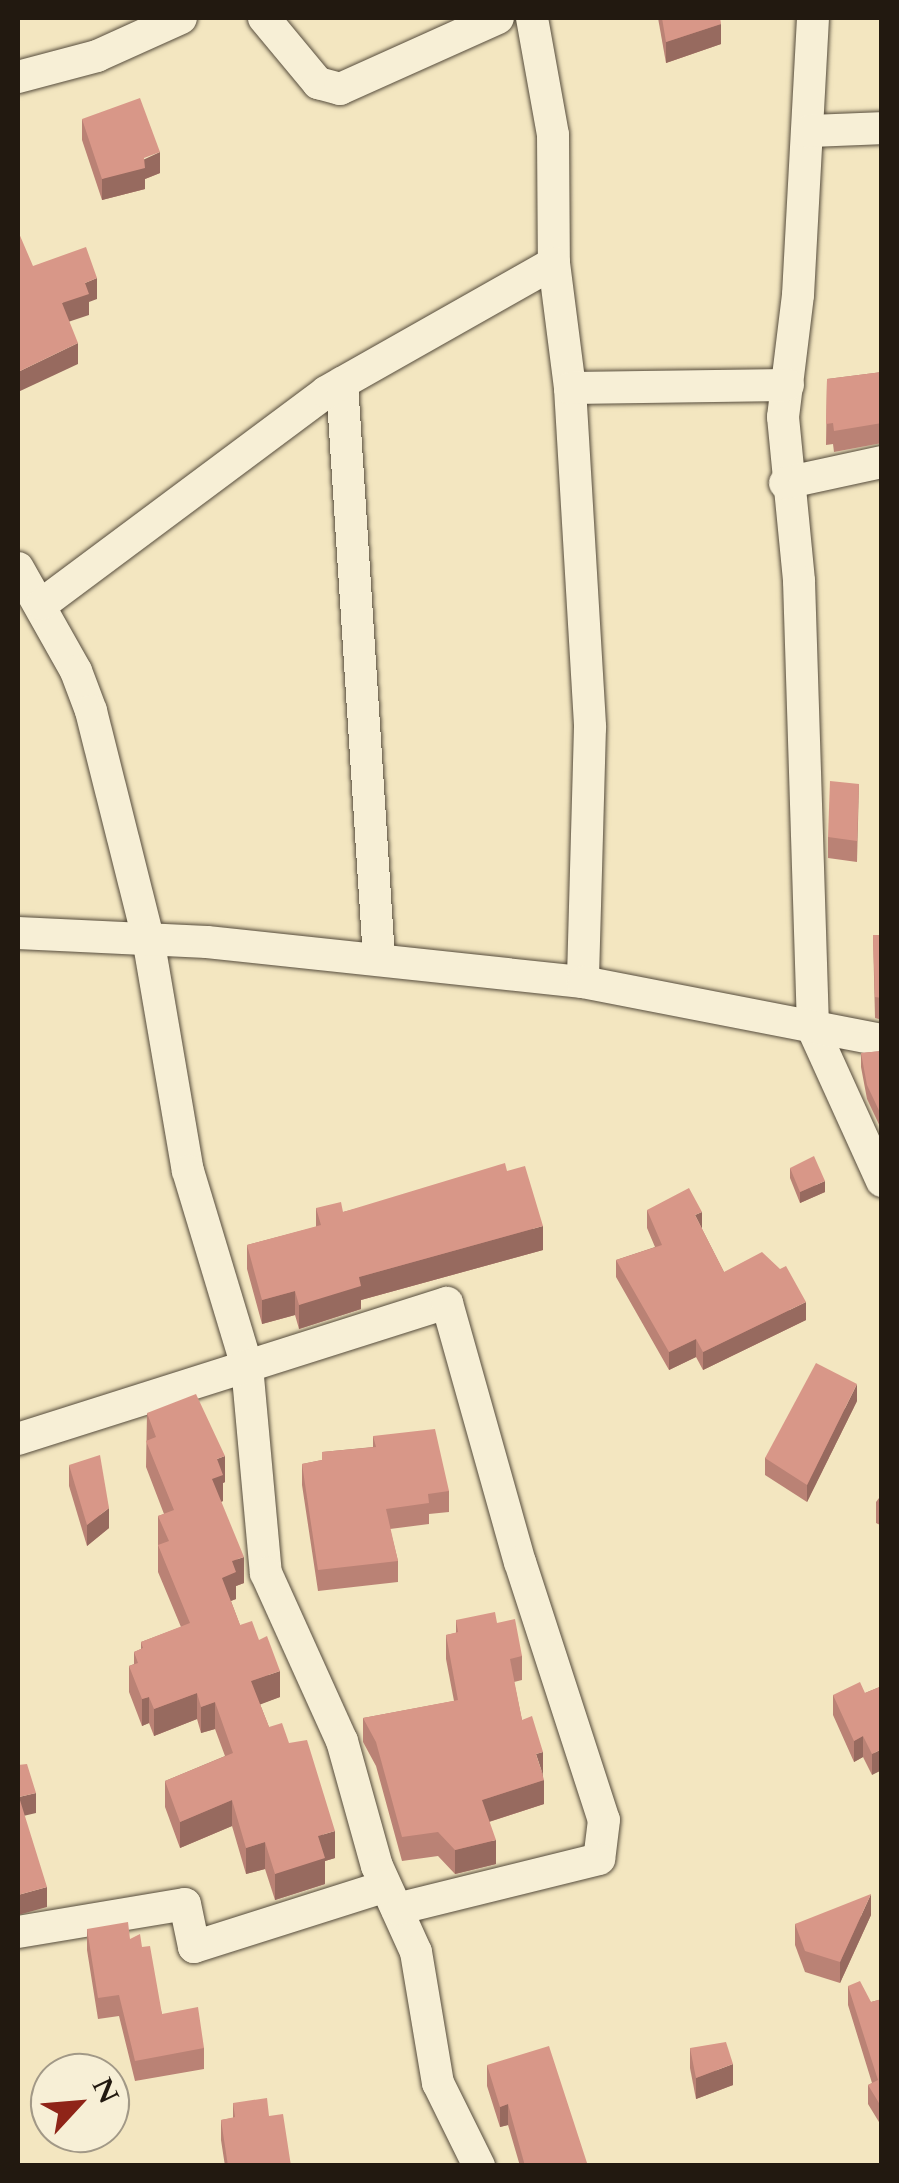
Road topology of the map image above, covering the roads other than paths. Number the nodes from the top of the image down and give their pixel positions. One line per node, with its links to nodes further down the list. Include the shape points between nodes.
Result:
1 (181, 18): 6 (street, via 97,56)
2 (498, 18): 5 (street, via 340,89 318,83)
3 (532, 18): 9 (street, via 554,135)
4 (813, 18): 8 (street)
5 (274, 25)
6 (18, 77)
7 (882, 128): 8 (street)
8 (808, 131): 11 (street)
9 (554, 263): 10 (street); 12 (street)
10 (342, 383): 16 (street); 19 (street)
11 (788, 385): 12 (street); 14 (street)
12 (570, 388): 20 (street, via 590,727)
13 (882, 462): 14 (street)
14 (785, 483): 21 (street, via 799,582)
15 (18, 568): 16 (street)
16 (42, 604): 18 (street, via 91,711)
17 (18, 932): 18 (street)
18 (148, 938): 19 (street); 24 (street, via 188,1171)
19 (379, 959): 20 (street)
20 (583, 982): 21 (street)
21 (813, 1029): 22 (street); 23 (street)
22 (882, 1040)
23 (882, 1182)
24 (247, 1366): 25 (street); 26 (street, via 266,1573 329,1705); 26 (street, via 447,1303 520,1562 604,1820 599,1859)
25 (18, 1438)
26 (392, 1897): 27 (street, via 194,1947 184,1904); 28 (street, via 416,1952 438,2084)
27 (18, 1932)
28 (478, 2166)

